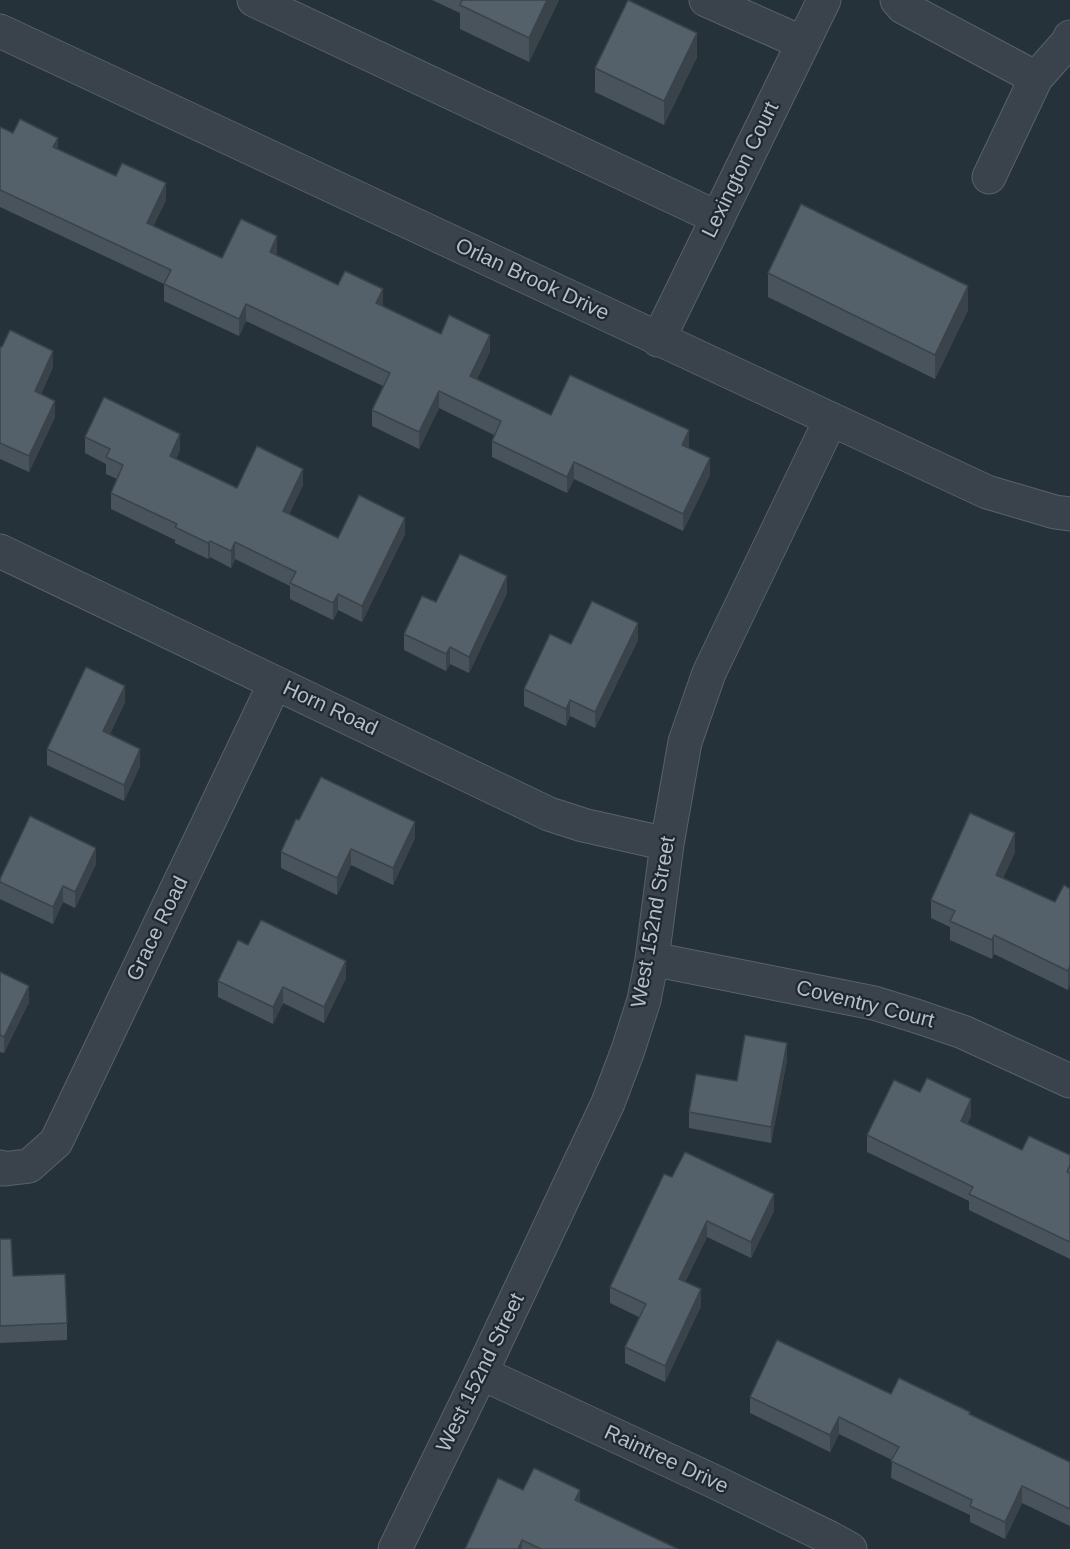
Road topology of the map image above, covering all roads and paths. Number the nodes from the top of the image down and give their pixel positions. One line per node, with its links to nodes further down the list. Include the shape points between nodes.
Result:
1 (254, 0): 10 (street)
2 (706, 0): 7 (street)
3 (824, 0): 7 (street, Lexington Court)
4 (897, 0): 8 (street, via 903,7)
5 (0, 31): 11 (street, Orlan Brook Drive)
6 (1070, 37): 8 (street)
7 (803, 44): 10 (street, Lexington Court)
8 (1036, 78): 9 (street)
9 (989, 177)
10 (718, 218): 11 (street, Lexington Court)
11 (658, 340): 12 (street, Orlan Brook Drive)
12 (831, 419): 13 (street, Orlan Brook Drive, via 987,492); 16 (street, West 152nd Street, via 705,683 685,741)
13 (1070, 514)
14 (0, 551): 15 (street, Horn Road)
15 (276, 683): 16 (street, Horn Road, via 549,814); 19 (street, Grace Road, via 56,1142)
16 (667, 844): 17 (street, West 152nd Street)
17 (652, 959): 18 (street, Coventry Court, via 874,1003 963,1032); 20 (street, West 152nd Street, via 644,1000 608,1103)
18 (1070, 1081)
19 (15, 1167)
20 (481, 1373): 21 (street, West 152nd Street); 22 (street, Raintree Drive)
21 (395, 1549)
22 (850, 1549)

